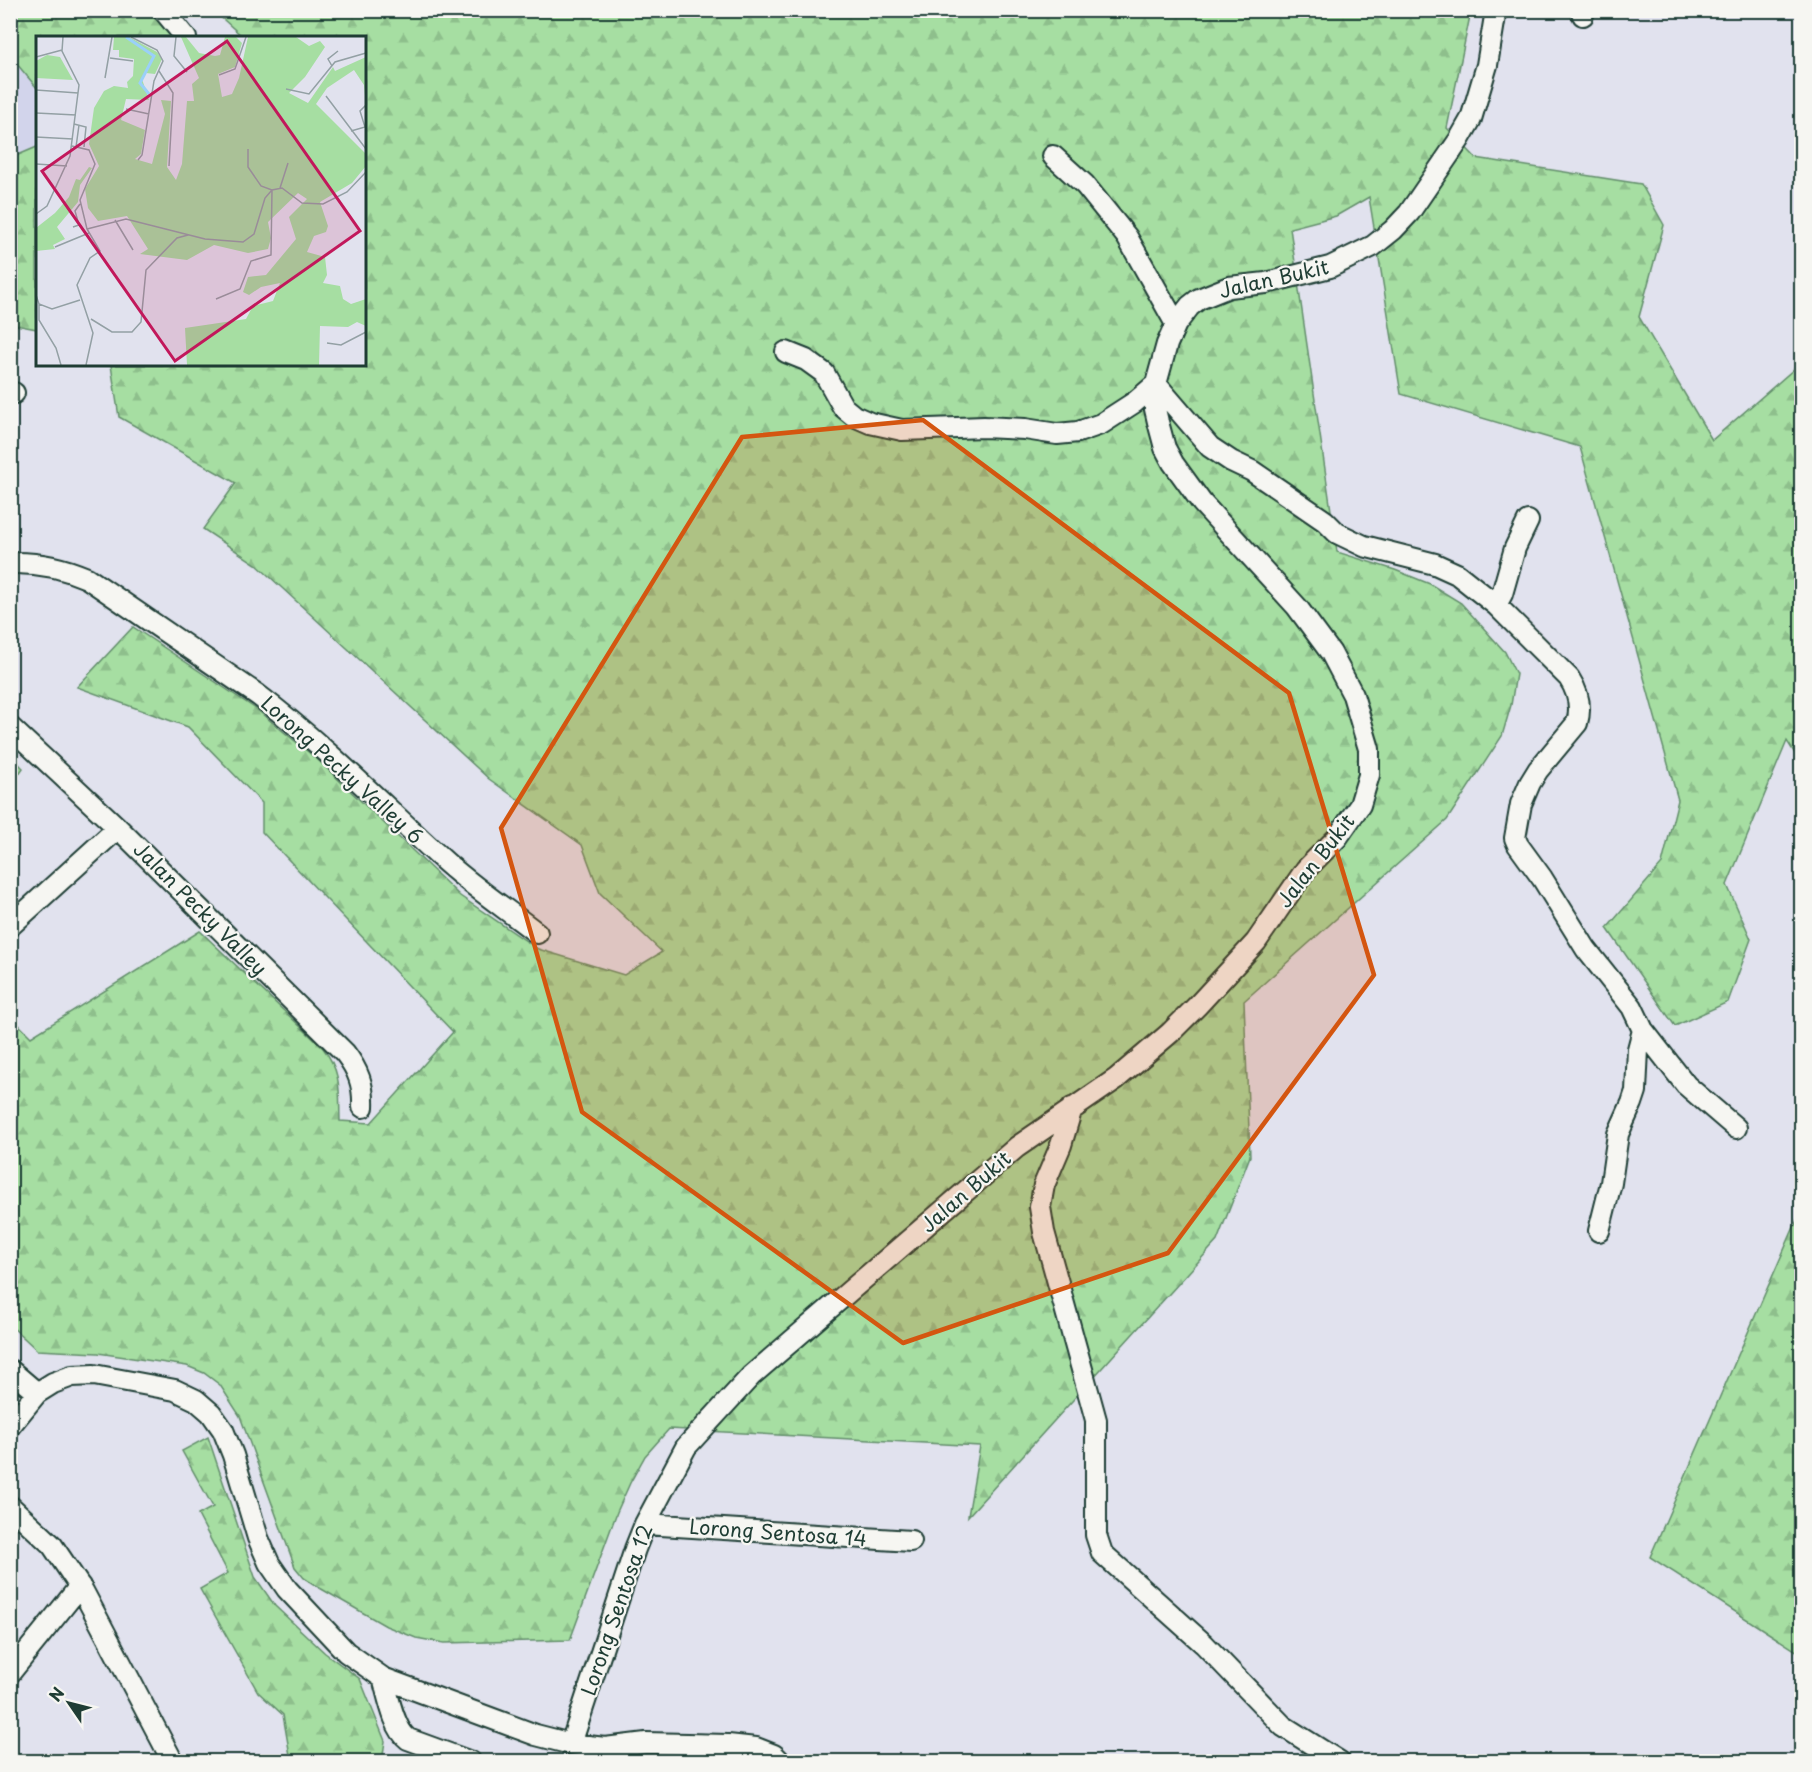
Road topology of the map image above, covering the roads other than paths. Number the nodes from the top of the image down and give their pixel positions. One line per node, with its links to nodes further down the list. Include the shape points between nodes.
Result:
1 (163, 10): 3 (street)
2 (1496, 10): 5 (street, Jalan Bukit, via 1487,65 1471,119 1426,190 1393,230 1373,246 1330,267 1215,292 1190,306)
3 (184, 36)
4 (1053, 156): 5 (street, via 1085,185 1127,237)
5 (1176, 324): 7 (street, Jalan Bukit)
6 (786, 352): 7 (street, via 806,360 824,374 843,407 854,416 902,430 984,427 1057,434 1078,432 1101,424)
7 (1156, 384): 10 (street, via 1210,447 1325,521 1337,533 1364,546 1436,564 1457,574); 17 (street, Jalan Bukit, via 1158,422 1165,448 1177,469 1202,503 1297,608 1353,694 1369,749 1369,775 1360,805 1346,826 1306,869 1241,959 1170,1033)
8 (1527, 521): 10 (street)
9 (10, 563): 14 (street, Lorong Pecky Valley 6, via 51,565 87,578 258,695 336,760 442,859)
10 (1496, 605): 15 (street, via 1569,678 1576,689 1580,714 1523,796 1515,830 1518,845 1586,949 1632,1007)
11 (10, 728): 12 (street, Jalan Pecky Valley)
12 (118, 828): 13 (street); 16 (street, Jalan Pecky Valley, via 345,1053 357,1069)
13 (10, 926)
14 (537, 933)
15 (1643, 1030): 18 (street, via 1686,1085); 19 (street, via 1636,1090 1618,1134)
16 (363, 1107)
17 (1072, 1108): 23 (street, Jalan Bukit, via 1017,1147 751,1376); 35 (street, via 1040,1207 1096,1420 1096,1534 1102,1553 1204,1644 1283,1726)
18 (1736, 1128)
19 (1599, 1232)
20 (10, 1370): 21 (street)
21 (37, 1393): 22 (street); 29 (street, via 72,1376 94,1375 175,1390 196,1400 223,1430 269,1563 287,1589 339,1645)
22 (10, 1426)
23 (686, 1447): 25 (street, Lorong Sentosa 12)
24 (10, 1506): 27 (street, via 52,1545)
25 (645, 1524): 26 (street, Lorong Sentosa 14); 30 (street, Lorong Sentosa 12)
26 (911, 1541)
27 (80, 1586): 28 (street); 32 (street)
28 (10, 1673)
29 (383, 1678): 30 (street, via 536,1735); 33 (street, via 404,1736)
30 (571, 1744): 31 (street)
31 (606, 1755): 34 (street, via 646,1743 728,1745 756,1748)
32 (173, 1761)
33 (471, 1761)
34 (781, 1761)
35 (1340, 1761)

